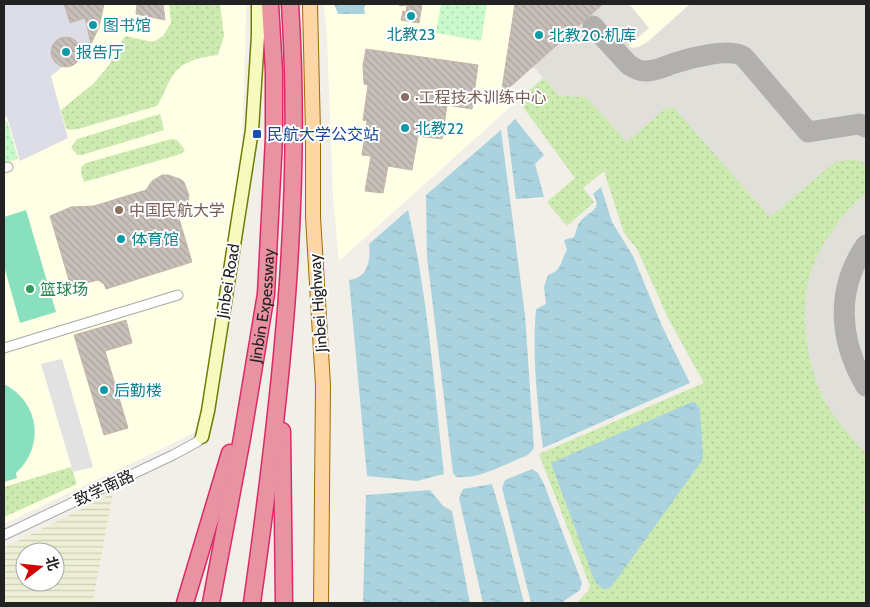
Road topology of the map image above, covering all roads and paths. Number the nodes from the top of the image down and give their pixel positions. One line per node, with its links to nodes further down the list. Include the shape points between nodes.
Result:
1 (258, 4): 10 (street, Jinbei Road, via 252,130)
2 (270, 4): 9 (highway, Jinbin Expessway, via 274,138 266,294)
3 (290, 4): 8 (highway, Jinbin Expessway, via 293,205)
4 (305, 4): 16 (main road, Jinbei Highway, via 308,212 318,387)
5 (310, 4): 17 (main road, Jinbei Highway, via 313,217 323,385)
6 (178, 295): 7 (street)
7 (4, 348)
8 (282, 357): 14 (highway, Jinbin Expessway); 15 (highway)
9 (252, 374): 12 (highway); 13 (highway, Jinbin Expessway)
10 (202, 438): 11 (street, 致学南路, via 173,456)
11 (4, 535)
12 (186, 603)
13 (211, 603)
14 (252, 603)
15 (284, 603)
16 (316, 603)
17 (320, 603)

